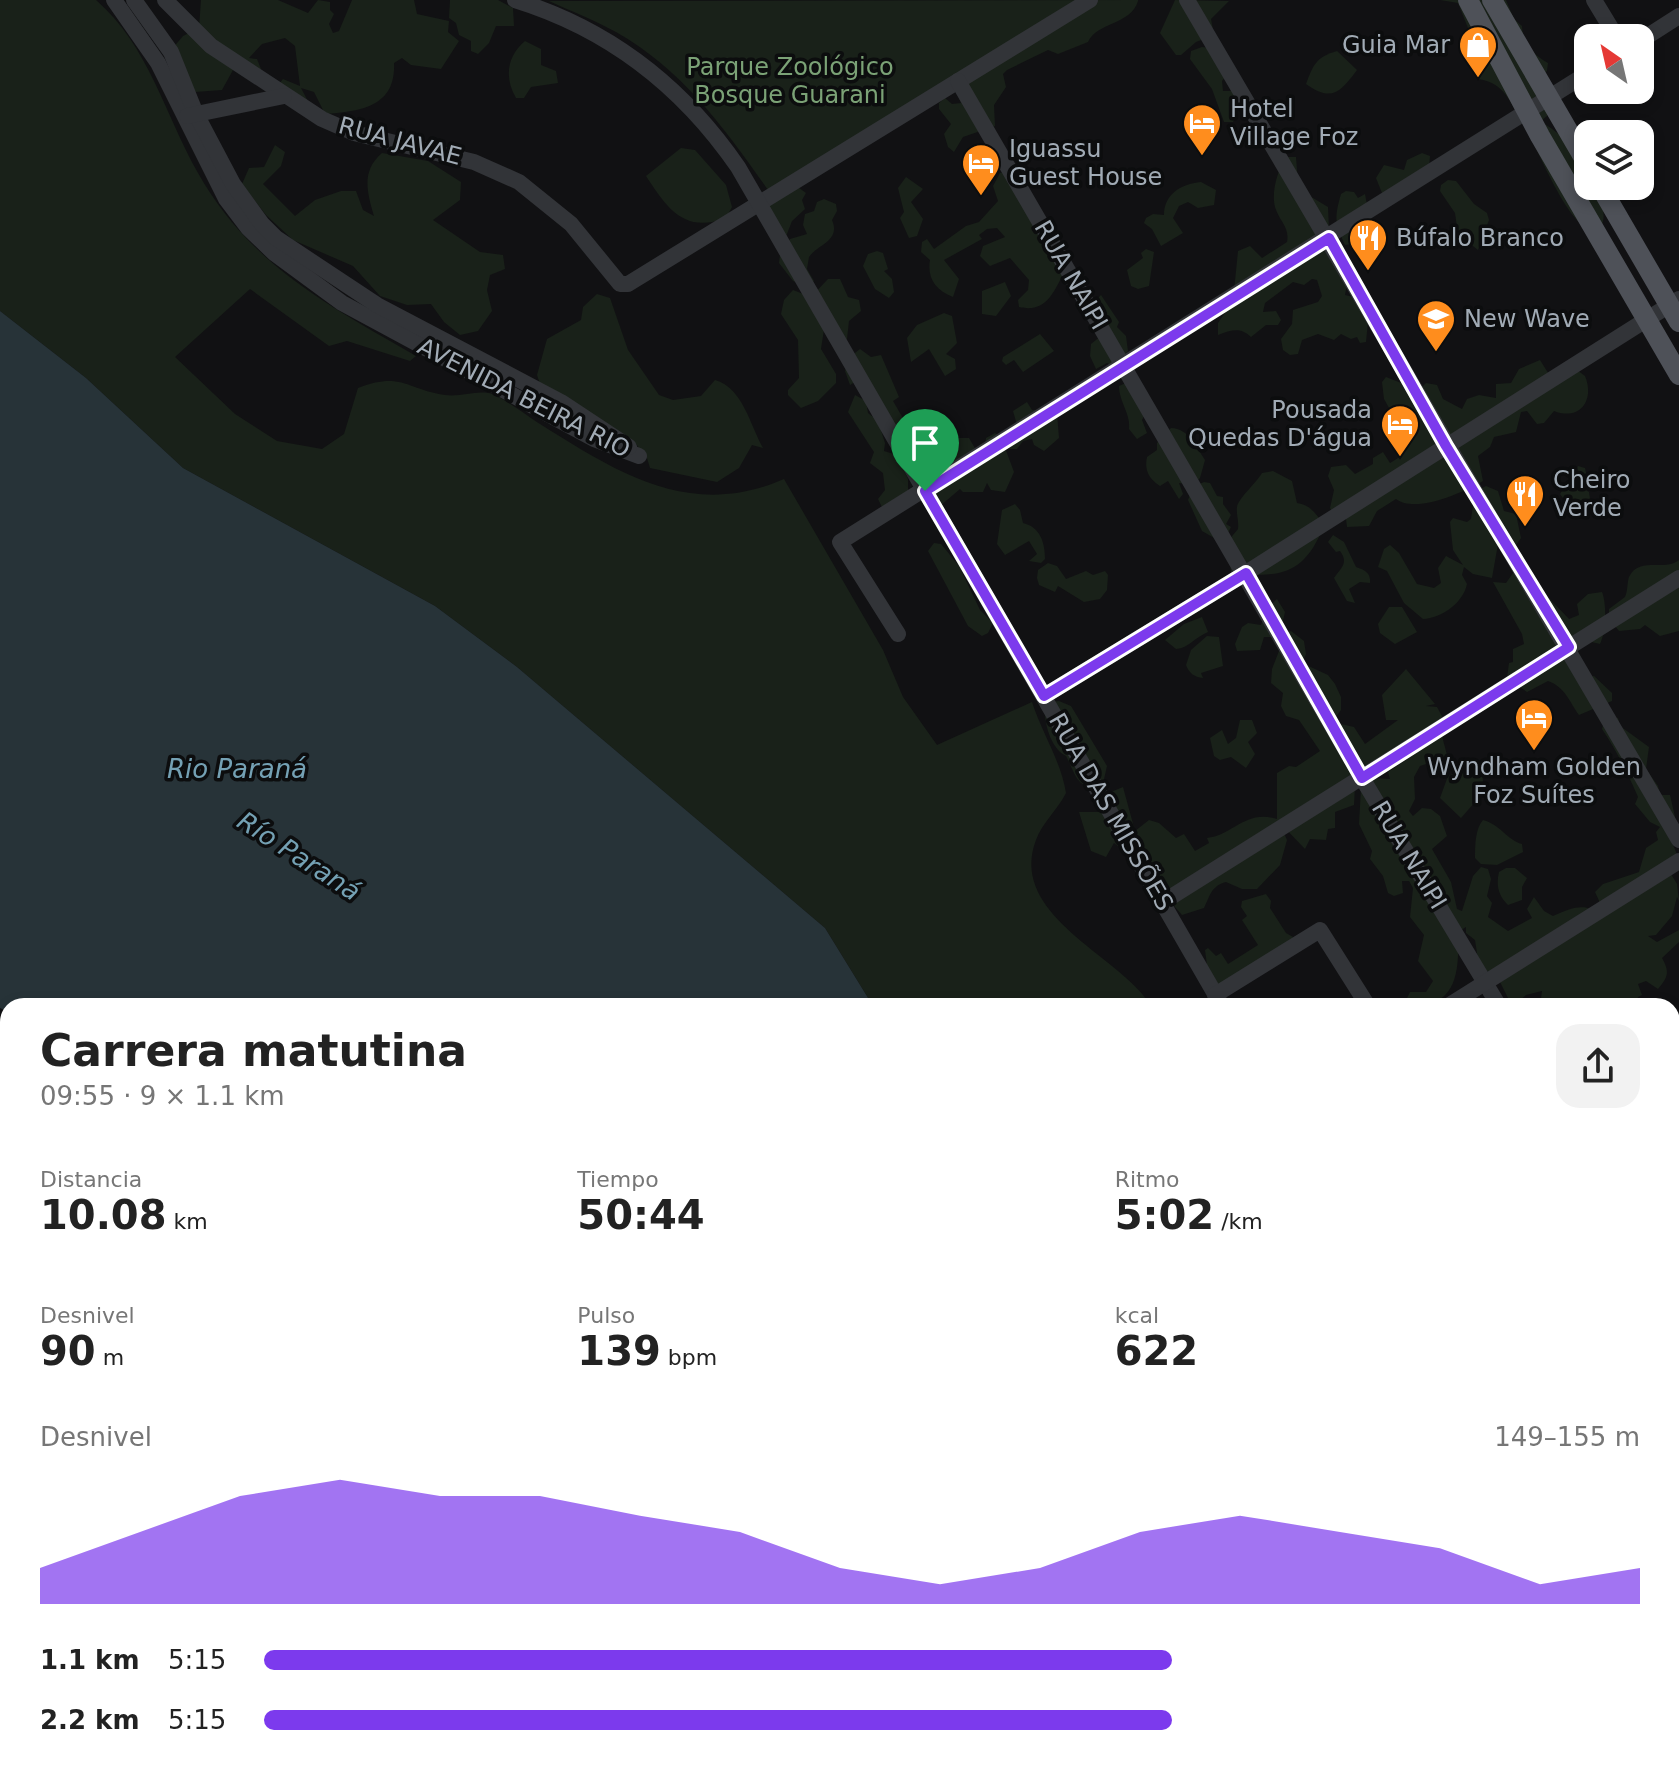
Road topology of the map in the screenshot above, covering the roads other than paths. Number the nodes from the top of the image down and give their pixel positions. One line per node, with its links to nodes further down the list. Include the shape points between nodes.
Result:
1 (114, 0): 13 (street, AVENIDA BEIRA RIO)
2 (134, 0): 13 (street, AVENIDA BEIRA RIO)
3 (165, 0): 11 (street, RUA JAVAE)
4 (1090, 0): 15 (street)
5 (1187, 0): 24 (street)
6 (1465, 0): 19 (main road)
7 (1492, 0): 18 (main road)
8 (1594, 0): 12 (street)
9 (526, 1): 23 (street, via 604,38 667,84 716,136)
10 (1679, 16): 14 (street)
11 (185, 23): 13 (street); 17 (street, RUA JAVAE)
12 (1609, 24)
13 (149, 31): 20 (street, AVENIDA BEIRA RIO, via 190,92)
14 (1654, 32)
15 (958, 81): 23 (street); 27 (street, RUA NAIPI)
16 (1574, 82): 18 (street)
17 (284, 96): 20 (street); 23 (street, RUA JAVAE, via 354,133 474,162 519,182 571,224 620,284 628,284)
18 (1549, 98): 19 (street); 21 (main road)
19 (1527, 111): 24 (street); 26 (main road)
20 (190, 116): 20 (street, AVENIDA BEIRA RIO, via 226,199 274,253 342,303 594,439 639,456 561,402 377,305 276,238 233,184)
21 (1574, 141)
22 (1609, 200): 25 (main road)
23 (758, 204): 30 (street, RUA DAS MISSÕES)
24 (1329, 238): 27 (street); 29 (street)
25 (1676, 308): 26 (street)
26 (1646, 320): 28 (main road); 29 (street)
27 (1123, 365): 30 (street); 31 (street, RUA NAIPI)
28 (1679, 375)
29 (1446, 446): 31 (street); 34 (street)
30 (925, 491): 33 (street, via 840,542); 35 (street, RUA DAS MISSÕES)
31 (1246, 573): 35 (street); 36 (street, RUA NAIPI)
32 (1679, 578): 34 (street)
33 (898, 634)
34 (1569, 647): 36 (street); 37 (street)
35 (1044, 696): 39 (street, RUA DAS MISSÕES)
36 (1362, 778): 39 (street); 40 (street, RUA NAIPI)
37 (1679, 840)
38 (1679, 861): 40 (street)
39 (1163, 902): 41 (street, RUA DAS MISSÕES)
40 (1485, 983): 44 (street); 45 (street, RUA NAIPI)
41 (1217, 998)
42 (1221, 998): 43 (street, via 1320,930)
43 (1363, 998)
44 (1461, 998)
45 (1494, 998)

